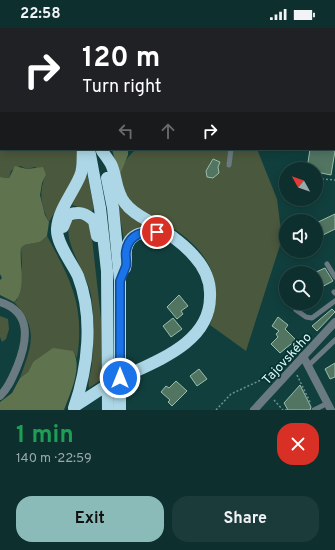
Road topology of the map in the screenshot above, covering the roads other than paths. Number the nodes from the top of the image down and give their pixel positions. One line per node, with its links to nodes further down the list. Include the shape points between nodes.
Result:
1 (83, 150): 7 (highway, via 81,176 58,221 58,238)
2 (89, 150): 8 (highway)
3 (102, 150): 6 (highway, via 111,164 124,203); 11 (highway, via 113,208)
4 (231, 150): 5 (lane)
5 (229, 165)
6 (167, 233): 11 (highway, via 148,231 134,236 126,250 125,268); 24 (highway, via 193,254 208,277 210,302 204,321 188,340 171,352 113,382)
7 (65, 250): 8 (highway, via 62,230 64,222 68,215 75,212 94,221 99,242); 24 (highway, via 82,289 86,321 86,360)
8 (105, 251): 19 (highway)
9 (327, 264): 10 (lane)
10 (335, 277)
11 (120, 281): 19 (highway)
12 (335, 301): 16 (lane)
13 (0, 302): 22 (street, via 8,304 19,315 26,332 24,348 8,388)
14 (296, 310): 15 (lane, via 306,318 312,318)
15 (323, 310)
16 (323, 310)
17 (335, 322): 20 (street, Tajovského)
18 (335, 340): 21 (lane)
19 (114, 351): 25 (highway); 26 (highway)
20 (303, 356): 21 (street); 27 (street, Tajovského)
21 (308, 366): 23 (street)
22 (0, 396)
23 (329, 406): 28 (lane)
24 (74, 408)
25 (108, 410)
26 (120, 410)
27 (254, 410)
28 (314, 410)

